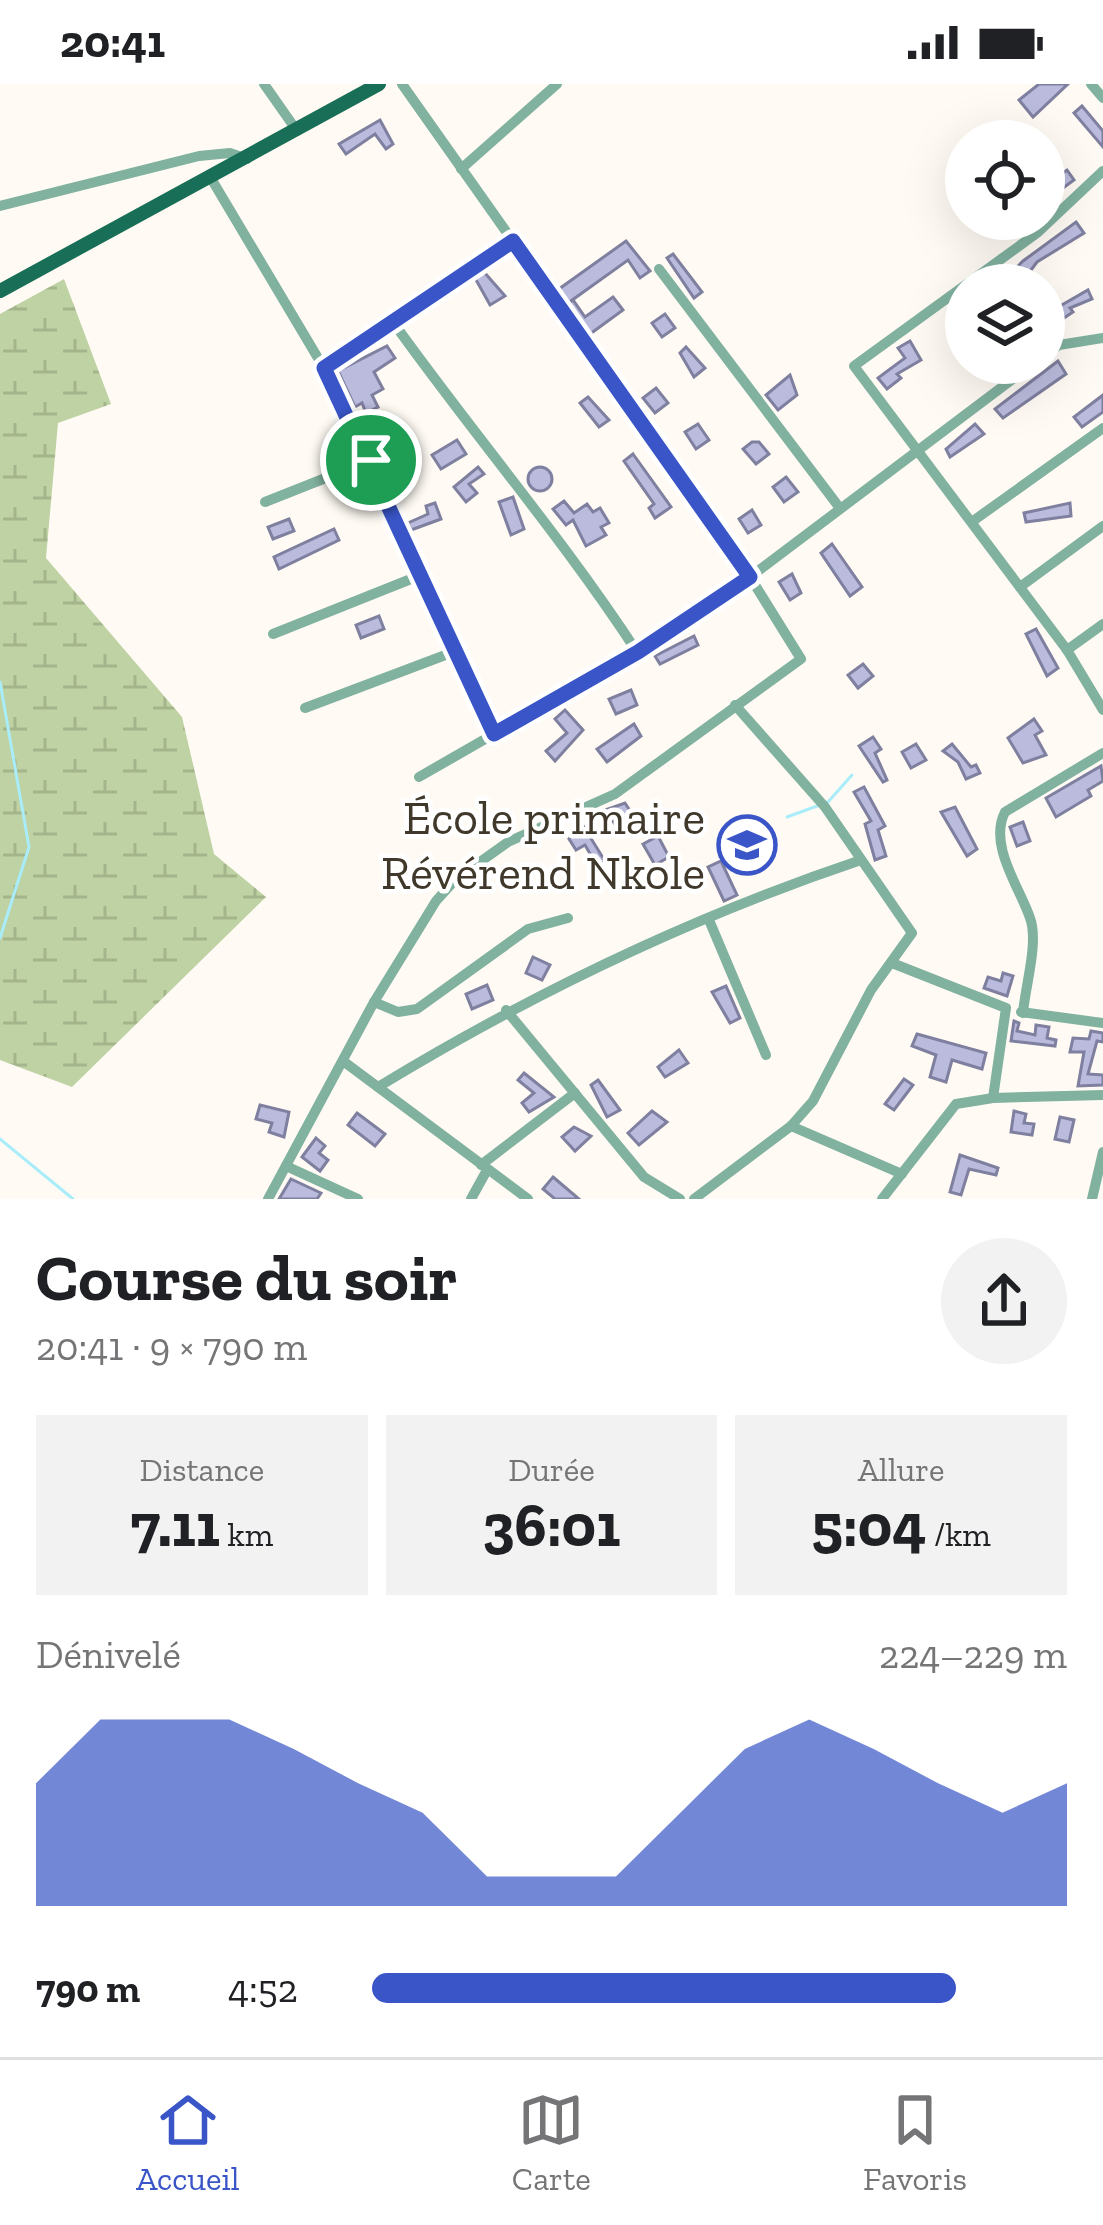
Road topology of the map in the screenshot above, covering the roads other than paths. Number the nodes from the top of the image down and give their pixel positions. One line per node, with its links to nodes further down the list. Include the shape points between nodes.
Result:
1 (264, 84): 7 (street)
2 (379, 84): 7 (main road)
3 (403, 84): 9 (street)
4 (557, 84): 9 (street)
5 (1091, 84): 6 (street)
6 (1103, 98)
7 (297, 131): 8 (main road)
8 (249, 160): 11 (main road); 12 (street, via 200,156)
9 (461, 169): 13 (street)
10 (1103, 171): 22 (street, via 1037,233 854,366)
11 (212, 180): 15 (main road); 19 (street)
12 (0, 206)
13 (513, 241): 16 (street); 29 (street)
14 (658, 269): 25 (street)
15 (0, 291)
16 (393, 322): 19 (street); 35 (street, via 505,477 572,552)
17 (1103, 338): 18 (street)
18 (1065, 344)
19 (324, 368): 23 (street)
20 (1005, 384): 22 (street)
21 (1103, 428): 26 (street)
22 (917, 448): 25 (street); 26 (street)
23 (371, 460): 24 (street); 28 (street)
24 (265, 502)
25 (839, 507): 29 (street)
26 (973, 521): 30 (street)
27 (1103, 526): 30 (street)
28 (421, 575): 32 (street); 34 (street)
29 (750, 577): 35 (street); 36 (street, via 801,659)
30 (1020, 587): 33 (street)
31 (1103, 624): 33 (street)
32 (273, 634)
33 (1067, 650): 38 (street)
34 (456, 651): 37 (street); 39 (street)
35 (638, 652): 39 (street)
36 (734, 705): 42 (street); 46 (street, via 615,794 508,842 455,879)
37 (305, 708)
38 (1103, 710)
39 (494, 734): 41 (street)
40 (1103, 754): 49 (street, via 999,823 1013,889 1032,921)
41 (419, 777)
42 (861, 860): 44 (street, via 736,902); 45 (street, via 912,933)
43 (568, 918): 46 (street, via 529,929 417,1009 398,1012)
44 (710, 920): 48 (street); 51 (street)
45 (892, 964): 47 (street); 57 (street)
46 (374, 1002): 52 (street)
47 (1006, 1008): 49 (street); 56 (street)
48 (506, 1010): 53 (street); 54 (street)
49 (1023, 1013): 50 (street)
50 (1103, 1023)
51 (766, 1055)
52 (343, 1060): 53 (street); 59 (street)
53 (378, 1087): 60 (street)
54 (575, 1093): 60 (street); 67 (street, via 644,1177)
55 (1103, 1095): 56 (street)
56 (993, 1098): 61 (street, via 956,1104)
57 (791, 1126): 61 (street); 68 (street)
58 (1103, 1152): 62 (street)
59 (286, 1166): 63 (street); 64 (street)
60 (484, 1167): 65 (street); 66 (street)
61 (902, 1174): 69 (street)
62 (1096, 1196)
63 (268, 1199)
64 (358, 1199)
65 (471, 1199)
66 (528, 1199)
67 (680, 1199)
68 (694, 1199)
69 (882, 1199)

